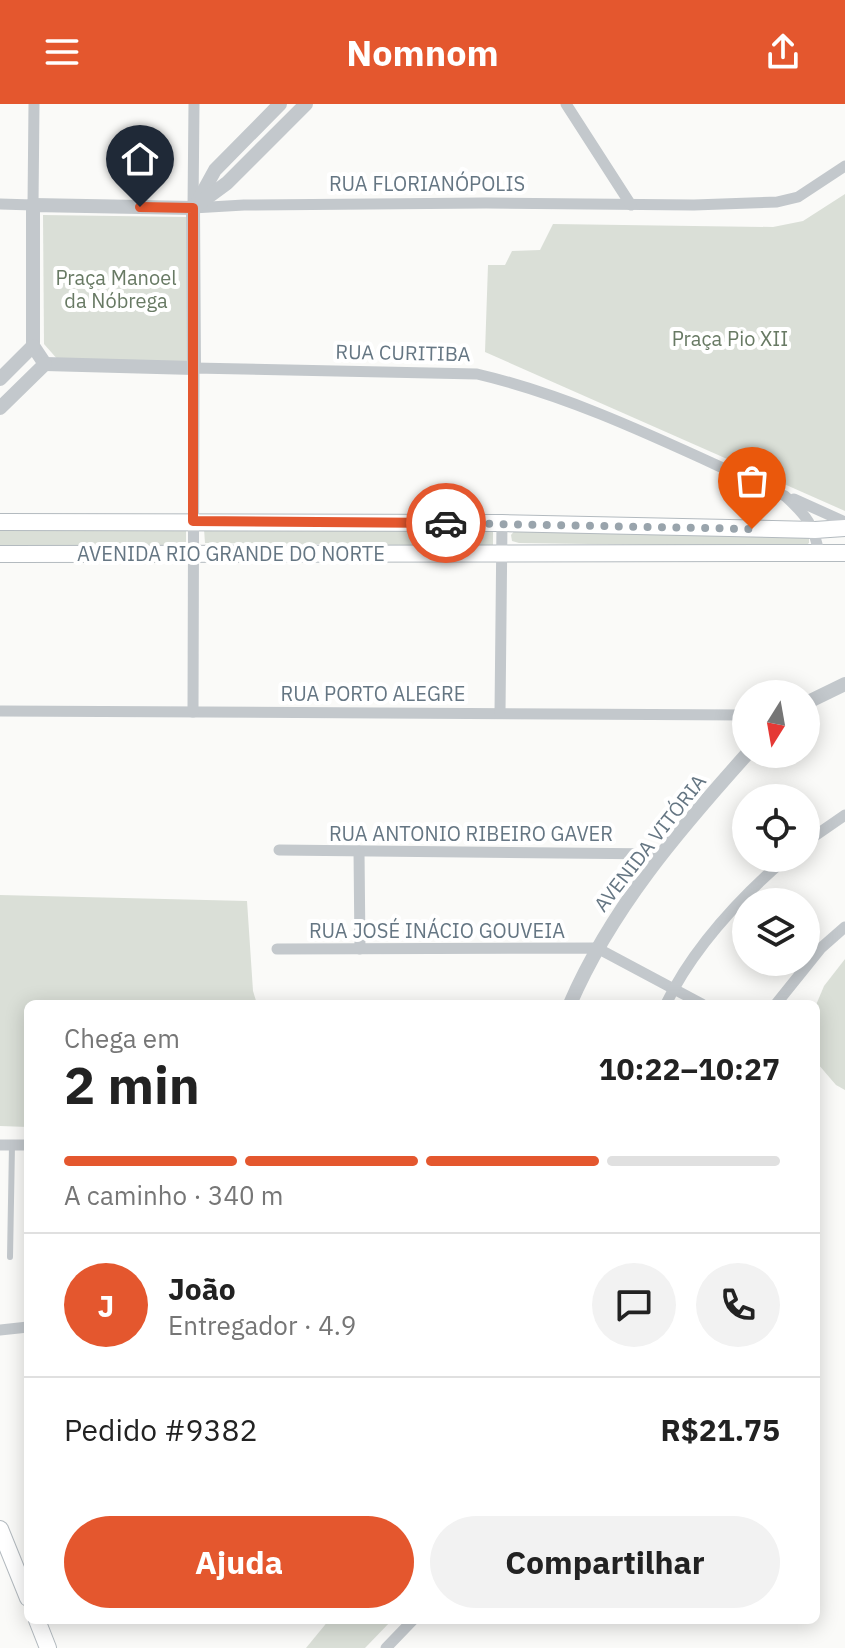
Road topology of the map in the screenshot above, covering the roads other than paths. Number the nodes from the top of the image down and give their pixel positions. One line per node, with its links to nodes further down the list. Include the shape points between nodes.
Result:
1 (34, 104): 8 (street)
2 (194, 104): 10 (street)
3 (280, 104): 10 (street, via 215,170)
4 (306, 104): 10 (street, via 227,183)
5 (566, 104): 9 (street)
6 (845, 166): 9 (street, RUA FLORIANÓPOLIS, via 791,199)
7 (0, 204): 8 (street, RUA FLORIANÓPOLIS)
8 (33, 205): 10 (street, RUA FLORIANÓPOLIS); 11 (street)
9 (631, 205): 10 (street, RUA FLORIANÓPOLIS)
10 (193, 208): 13 (street)
11 (33, 346): 12 (street); 14 (street)
12 (45, 364): 13 (street, RUA CURITIBA); 15 (street)
13 (194, 368): 16 (street, RUA CURITIBA, via 477,374 523,385); 17 (street)
14 (0, 379)
15 (0, 408)
16 (785, 496): 20 (street); 21 (street, RUA CURITIBA)
17 (193, 521): 18 (main road, AVENIDA RIO GRANDE DO NORTE); 19 (main road, AVENIDA RIO GRANDE DO NORTE); 26 (street)
18 (0, 522)
19 (502, 523): 21 (main road, AVENIDA RIO GRANDE DO NORTE); 24 (street)
20 (845, 525): 21 (main road, AVENIDA RIO GRANDE DO NORTE)
21 (815, 530): 25 (street)
22 (845, 553): 25 (main road, AVENIDA RIO GRANDE DO NORTE)
23 (0, 554): 26 (main road, AVENIDA RIO GRANDE DO NORTE)
24 (503, 554): 25 (main road, AVENIDA RIO GRANDE DO NORTE); 26 (main road, AVENIDA RIO GRANDE DO NORTE); 31 (street)
25 (819, 554)
26 (194, 555): 30 (street)
27 (845, 684): 28 (street)
28 (820, 696)
29 (0, 711): 30 (street, RUA PORTO ALEGRE)
30 (193, 712): 31 (street, RUA PORTO ALEGRE)
31 (500, 712): 32 (street, RUA PORTO ALEGRE)
32 (732, 715)
33 (735, 768): 38 (street, AVENIDA VITÓRIA)
34 (845, 815): 35 (street)
35 (820, 832)
36 (279, 850): 37 (street, RUA ANTONIO RIBEIRO GAVER)
37 (359, 851): 38 (street, RUA ANTONIO RIBEIRO GAVER); 43 (street)
38 (662, 854): 41 (street, AVENIDA VITÓRIA)
39 (772, 872): 44 (street, via 730,913)
40 (845, 927): 48 (street)
41 (597, 948): 43 (street, RUA JOSÉ INÁCIO GOUVEIA); 44 (street); 45 (street, AVENIDA VITÓRIA)
42 (277, 949): 43 (street, RUA JOSÉ INÁCIO GOUVEIA)
43 (360, 949)
44 (674, 988): 46 (street); 47 (street)
45 (572, 1000)
46 (668, 1000)
47 (695, 1000)
48 (779, 1000)
49 (6, 1145): 50 (lane)
50 (10, 1257)
51 (24, 1327): 52 (street)
52 (0, 1330)
53 (0, 1529): 54 (main road)
54 (24, 1588)
55 (39, 1624): 57 (main road)
56 (409, 1624): 58 (street)
57 (48, 1648)
58 (386, 1648)

